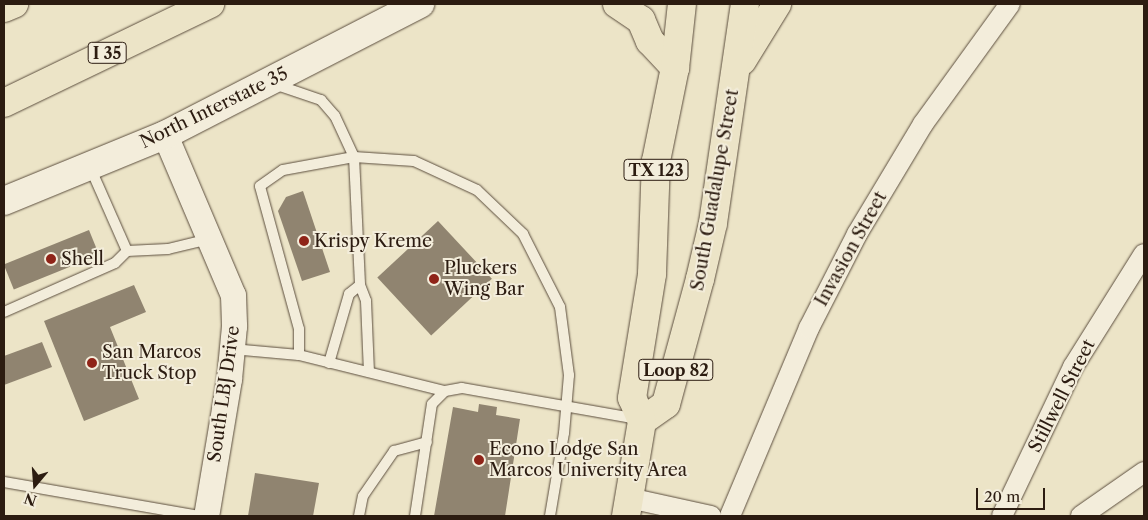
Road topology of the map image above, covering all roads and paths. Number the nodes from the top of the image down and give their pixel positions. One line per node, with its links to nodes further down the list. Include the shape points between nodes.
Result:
1 (14, 4): 9 (main road)
2 (210, 4): 13 (main road, I 35)
3 (420, 4): 12 (main road, North Interstate 35)
4 (617, 4): 10 (main road, via 641,20 650,41)
5 (682, 4): 10 (main road, TX 123)
6 (745, 4): 11 (main road, South Guadalupe Street / Loop 82)
7 (777, 4): 11 (main road)
8 (1010, 4): 40 (street, Invasion Street, via 923,124 857,234 809,328)
9 (4, 8)
10 (675, 68): 29 (main road, TX 123, via 656,161 652,274 632,398)
11 (737, 69): 29 (main road, South Guadalupe Street / Loop 82, via 713,223 679,360 666,404)
12 (268, 83): 14 (main road, North Interstate 35); 15 (lane, via 321,100 335,116)
13 (4, 103)
14 (165, 135): 16 (main road, North Interstate 35); 18 (street, South LBJ Drive)
15 (354, 157): 21 (lane); 24 (lane, via 283,170 260,186 299,329); 28 (lane, via 414,161 477,190 523,234 560,307 568,374)
16 (89, 166): 17 (main road, North Interstate 35); 19 (lane)
17 (4, 201)
18 (209, 239): 19 (lane, via 168,249); 23 (street, South LBJ Drive, via 233,294)
19 (127, 251): 22 (lane, via 115,263)
20 (1144, 254): 41 (street, Stillwell Street, via 1073,367)
21 (360, 285): 25 (lane, via 349,294); 26 (lane, via 366,301)
22 (4, 312)
23 (232, 349): 24 (lane); 35 (street, South LBJ Drive)
24 (299, 356): 25 (lane)
25 (328, 363): 26 (lane)
26 (369, 372): 27 (lane)
27 (446, 391): 28 (lane, via 462,388); 30 (lane, via 432,404)
28 (566, 404): 29 (lane); 38 (lane)
29 (642, 421): 33 (main road)
30 (426, 442): 36 (lane, via 394,451 363,496); 37 (lane)
31 (1144, 472): 42 (street)
32 (4, 482): 34 (lane)
33 (627, 507): 39 (street)
34 (199, 516)
35 (206, 516)
36 (359, 516)
37 (414, 516)
38 (550, 516)
39 (711, 516)
40 (730, 516)
41 (1002, 516)
42 (1081, 516)

